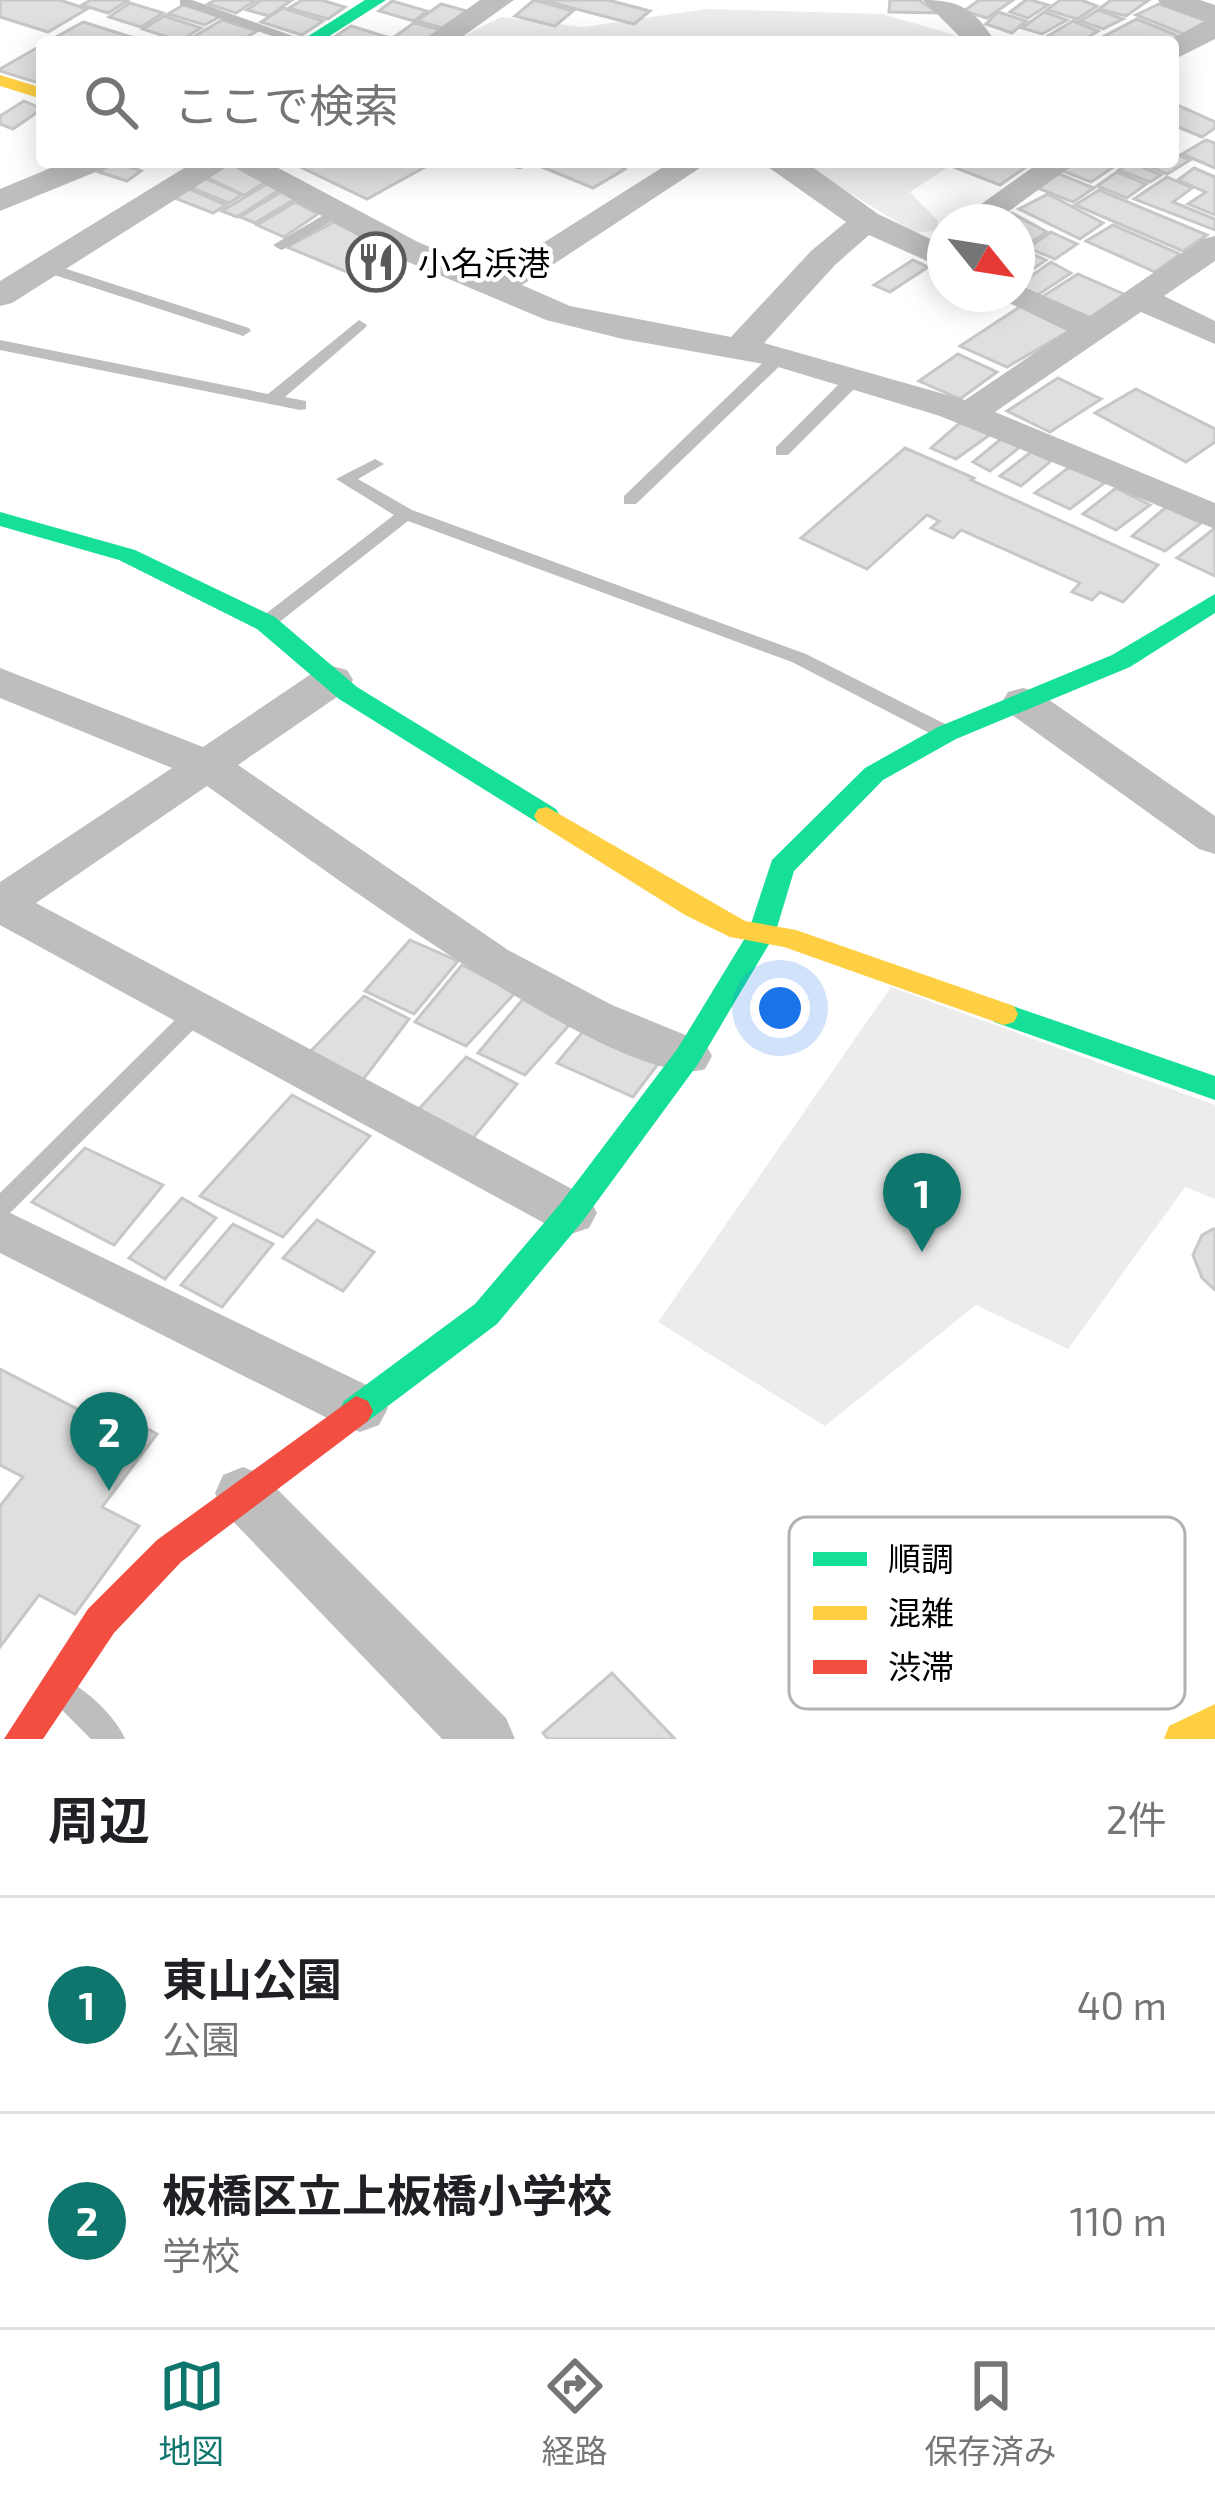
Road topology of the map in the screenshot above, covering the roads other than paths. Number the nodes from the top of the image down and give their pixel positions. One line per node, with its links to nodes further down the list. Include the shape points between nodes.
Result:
1 (377, 0): 9 (main road)
2 (500, 0): 10 (street)
3 (937, 0): 11 (street)
4 (1172, 0): 6 (street)
5 (185, 2): 8 (lane)
6 (1215, 15)
7 (1215, 27): 12 (street)
8 (287, 36)
9 (315, 36)
10 (444, 36)
11 (976, 36)
12 (1179, 48)
13 (0, 80): 14 (main road)
14 (36, 92)
15 (78, 168): 21 (street)
16 (207, 168): 28 (street)
17 (253, 168): 23 (street)
18 (684, 168): 29 (street)
19 (791, 168): 24 (street)
20 (1051, 168): 22 (street)
21 (0, 201)
22 (998, 204)
23 (337, 212): 25 (lane); 29 (street)
24 (866, 221): 26 (street); 38 (street)
25 (281, 245)
26 (927, 245)
27 (1215, 246): 31 (street)
28 (45, 267): 30 (street); 35 (lane)
29 (496, 287): 38 (street, via 623,329)
30 (0, 296)
31 (1140, 298): 34 (street); 36 (street)
32 (1035, 303): 34 (street)
33 (359, 325): 41 (lane)
34 (1092, 330): 43 (street)
35 (244, 331)
36 (1215, 334)
37 (0, 345): 41 (lane)
38 (741, 347): 39 (street)
39 (780, 356): 40 (street); 46 (lane)
40 (854, 379): 43 (street); 44 (lane)
41 (272, 399): 42 (lane)
42 (300, 405)
43 (970, 413): 48 (street)
44 (782, 451)
45 (375, 464): 47 (lane, via 345,478)
46 (630, 500)
47 (406, 514): 51 (lane); 55 (lane, via 799,658)
48 (1215, 517)
49 (0, 519): 51 (main road, via 127,555)
50 (1215, 602): 54 (main road, via 1121,661)
51 (266, 623): 52 (main road)
52 (332, 680): 56 (street); 59 (main road, via 695,908)
53 (0, 682): 56 (street)
54 (1023, 702): 55 (main road); 57 (street)
55 (947, 733): 59 (main road, via 874,774 782,867)
56 (209, 766): 58 (street); 61 (street, via 491,962)
57 (1206, 821)
58 (0, 905): 60 (street)
59 (761, 934): 61 (main road); 62 (main road)
60 (198, 1011): 63 (lane); 64 (street)
61 (688, 1056): 64 (main road)
62 (1215, 1088)
63 (0, 1208)
64 (571, 1213): 66 (main road, via 486,1314)
65 (0, 1229): 66 (street)
66 (360, 1408): 67 (main road)
67 (243, 1493): 68 (main road, via 114,1607); 72 (street)
68 (58, 1686): 70 (main road); 71 (lane)
69 (1215, 1722): 73 (main road)
70 (22, 1739)
71 (111, 1739)
72 (484, 1739)
73 (1182, 1739)

